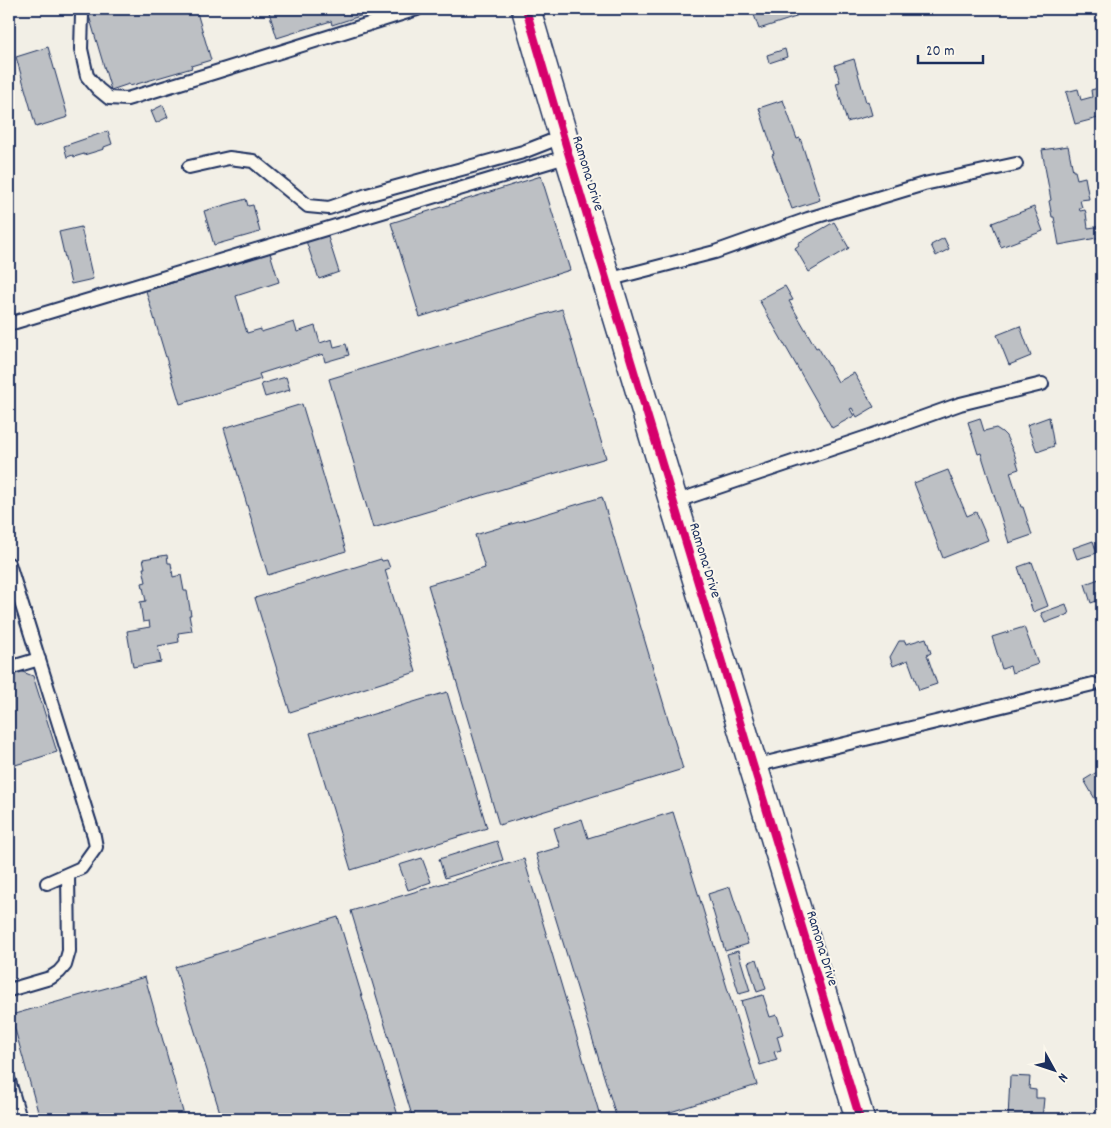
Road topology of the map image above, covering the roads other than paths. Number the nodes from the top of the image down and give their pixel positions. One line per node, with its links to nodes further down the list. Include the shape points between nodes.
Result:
1 (85, 9): 2 (lane, via 81,49 87,76 109,98 127,99)
2 (417, 9)
3 (526, 9): 4 (street, Ramona Drive)
4 (566, 146): 6 (lane, via 524,152 329,208 308,206 253,161 229,158); 7 (street, Ramona Drive); 8 (lane)
5 (1016, 164): 7 (lane, via 924,184 808,219 715,252)
6 (189, 167)
7 (607, 280): 10 (street, Ramona Drive)
8 (9, 324)
9 (1042, 384): 10 (lane, via 960,404)
10 (674, 502): 15 (street, Ramona Drive)
11 (9, 564): 12 (lane)
12 (38, 659): 13 (lane); 16 (lane, via 96,847 81,868)
13 (9, 668)
14 (1093, 684): 15 (lane)
15 (754, 766): 21 (street, Ramona Drive)
16 (68, 874): 17 (lane); 18 (lane, via 69,951 65,965 50,978)
17 (47, 883)
18 (9, 990)
19 (9, 1081): 20 (lane)
20 (20, 1119)
21 (860, 1119)

